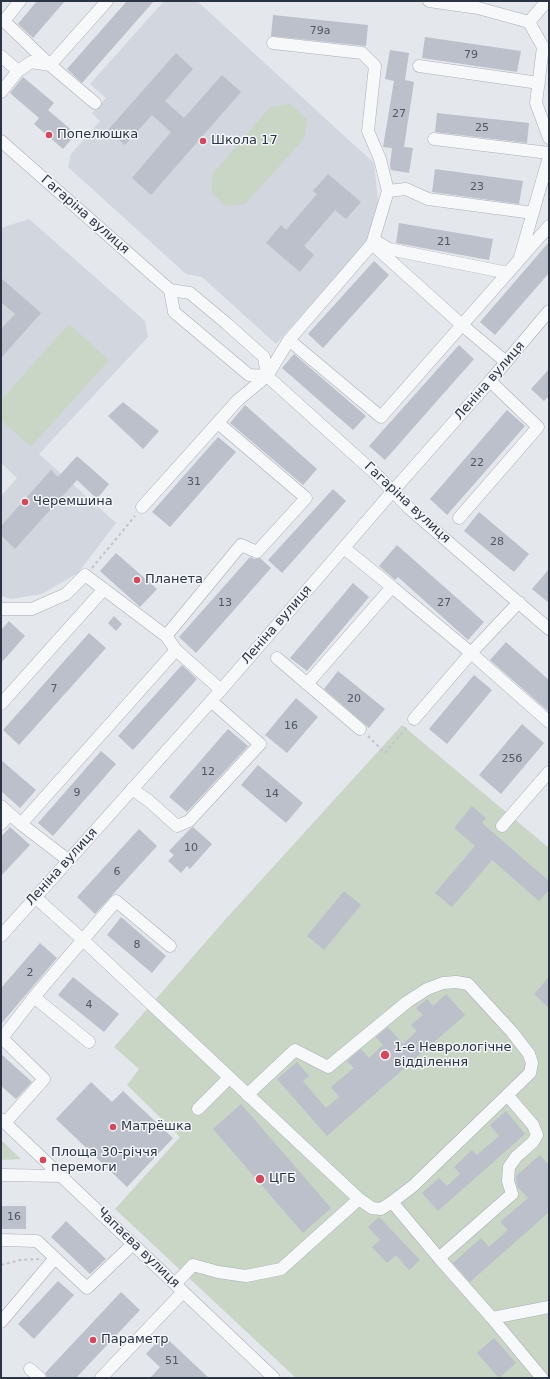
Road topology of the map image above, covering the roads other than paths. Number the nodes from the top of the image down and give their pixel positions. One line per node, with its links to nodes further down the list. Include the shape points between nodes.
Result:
1 (20, 1): 8 (street, via 4,21)
2 (107, 1): 8 (street)
3 (429, 1): 5 (street, via 478,8)
4 (547, 1): 5 (street)
5 (528, 22): 11 (street, via 543,47)
6 (273, 42): 19 (street, via 362,53 375,66 368,131 380,159)
7 (1, 56): 10 (street)
8 (50, 65): 10 (street, via 32,62); 13 (street)
9 (419, 66): 11 (street)
10 (18, 71): 12 (street)
11 (539, 83): 14 (street, via 536,104)
12 (1, 92)
13 (94, 104)
14 (549, 138)
15 (434, 139): 17 (street)
16 (1, 141): 25 (street, Гагаріна вулиця)
17 (549, 153)
18 (549, 157): 20 (street)
19 (388, 191): 20 (street, via 406,189 428,199); 22 (street)
20 (533, 213): 23 (street)
21 (549, 226): 23 (street)
22 (373, 242): 24 (street, via 389,249); 27 (street); 28 (street)
23 (519, 260): 24 (street)
24 (508, 273): 27 (street)
25 (170, 290): 30 (street, via 190,293 226,323 264,357); 30 (street, via 174,312 249,375)
26 (549, 311): 29 (street, Леніна вулиця)
27 (462, 325): 28 (street, via 381,417); 29 (street)
28 (289, 340): 30 (street)
29 (506, 362): 31 (street, Леніна вулиця)
30 (267, 376): 32 (street, via 238,400); 34 (street, Гагаріна вулиця, via 378,476)
31 (490, 381): 33 (street); 34 (street, Леніна вулиця)
32 (218, 423): 35 (street); 43 (street, via 306,498 257,552 241,545)
33 (544, 427): 36 (street)
34 (392, 492): 37 (street, Леніна вулиця); 40 (street, Гагаріна вулиця)
35 (142, 507)
36 (460, 518)
37 (344, 548): 38 (street); 48 (street, Леніна вулиця)
38 (392, 587): 45 (street); 47 (street)
39 (104, 589): 41 (street, via 85,575 66,594 32,609); 43 (street); 50 (street)
40 (519, 602): 42 (street, Гагаріна вулиця); 45 (street)
41 (1, 609)
42 (549, 629)
43 (166, 636): 44 (street)
44 (176, 650): 48 (street); 58 (street)
45 (471, 653): 51 (street); 52 (street)
46 (276, 658): 47 (street)
47 (307, 684): 53 (street)
48 (221, 690): 49 (street, Леніна вулиця)
49 (210, 701): 55 (street, Леніна вулиця); 55 (street, via 260,744 189,821 177,826)
50 (1, 704)
51 (414, 719)
52 (549, 722)
53 (360, 729)
54 (549, 772): 59 (street)
55 (132, 789): 60 (street, Леніна вулиця)
56 (6, 810): 57 (street); 58 (street)
57 (1, 824)
58 (20, 824): 60 (street)
59 (502, 826)
60 (68, 860): 61 (street, Леніна вулиця)
61 (35, 897): 62 (street, Леніна вулиця); 63 (street)
62 (1, 936)
63 (83, 940): 64 (street, via 116,901); 65 (street); 67 (street)
64 (170, 946)
65 (34, 997): 66 (street); 71 (street, via 2,1038 44,1079)
66 (89, 1042)
67 (229, 1078): 68 (street); 70 (street)
68 (247, 1095): 69 (street, via 295,1050 328,1067 407,1002 427,989 443,983 456,982 468,984 529,1054 532,1063 530,1073); 74 (street)
69 (508, 1096): 75 (street, via 413,1186); 79 (street, via 533,1126 537,1135 509,1167 508,1181 512,1194)
70 (198, 1109)
71 (3, 1121): 73 (street, Чапаєва вулиця)
72 (1, 1175): 73 (street)
73 (61, 1176): 77 (street, Чапаєва вулиця)
74 (358, 1199): 75 (street, via 372,1208 381,1209); 80 (street, via 281,1269 246,1276 193,1265)
75 (392, 1202): 79 (street)
76 (1, 1240): 78 (street, via 37,1241)
77 (133, 1244): 78 (street, via 87,1288); 80 (street, Чапаєва вулиця)
78 (55, 1258): 83 (street)
79 (439, 1258): 82 (street)
80 (179, 1288): 86 (street); 87 (street, Чапаєва вулиця)
81 (549, 1307): 82 (street)
82 (492, 1318): 88 (street)
83 (1, 1322)
84 (30, 1369): 85 (street)
85 (40, 1378)
86 (101, 1378)
87 (274, 1378)
88 (542, 1378)

